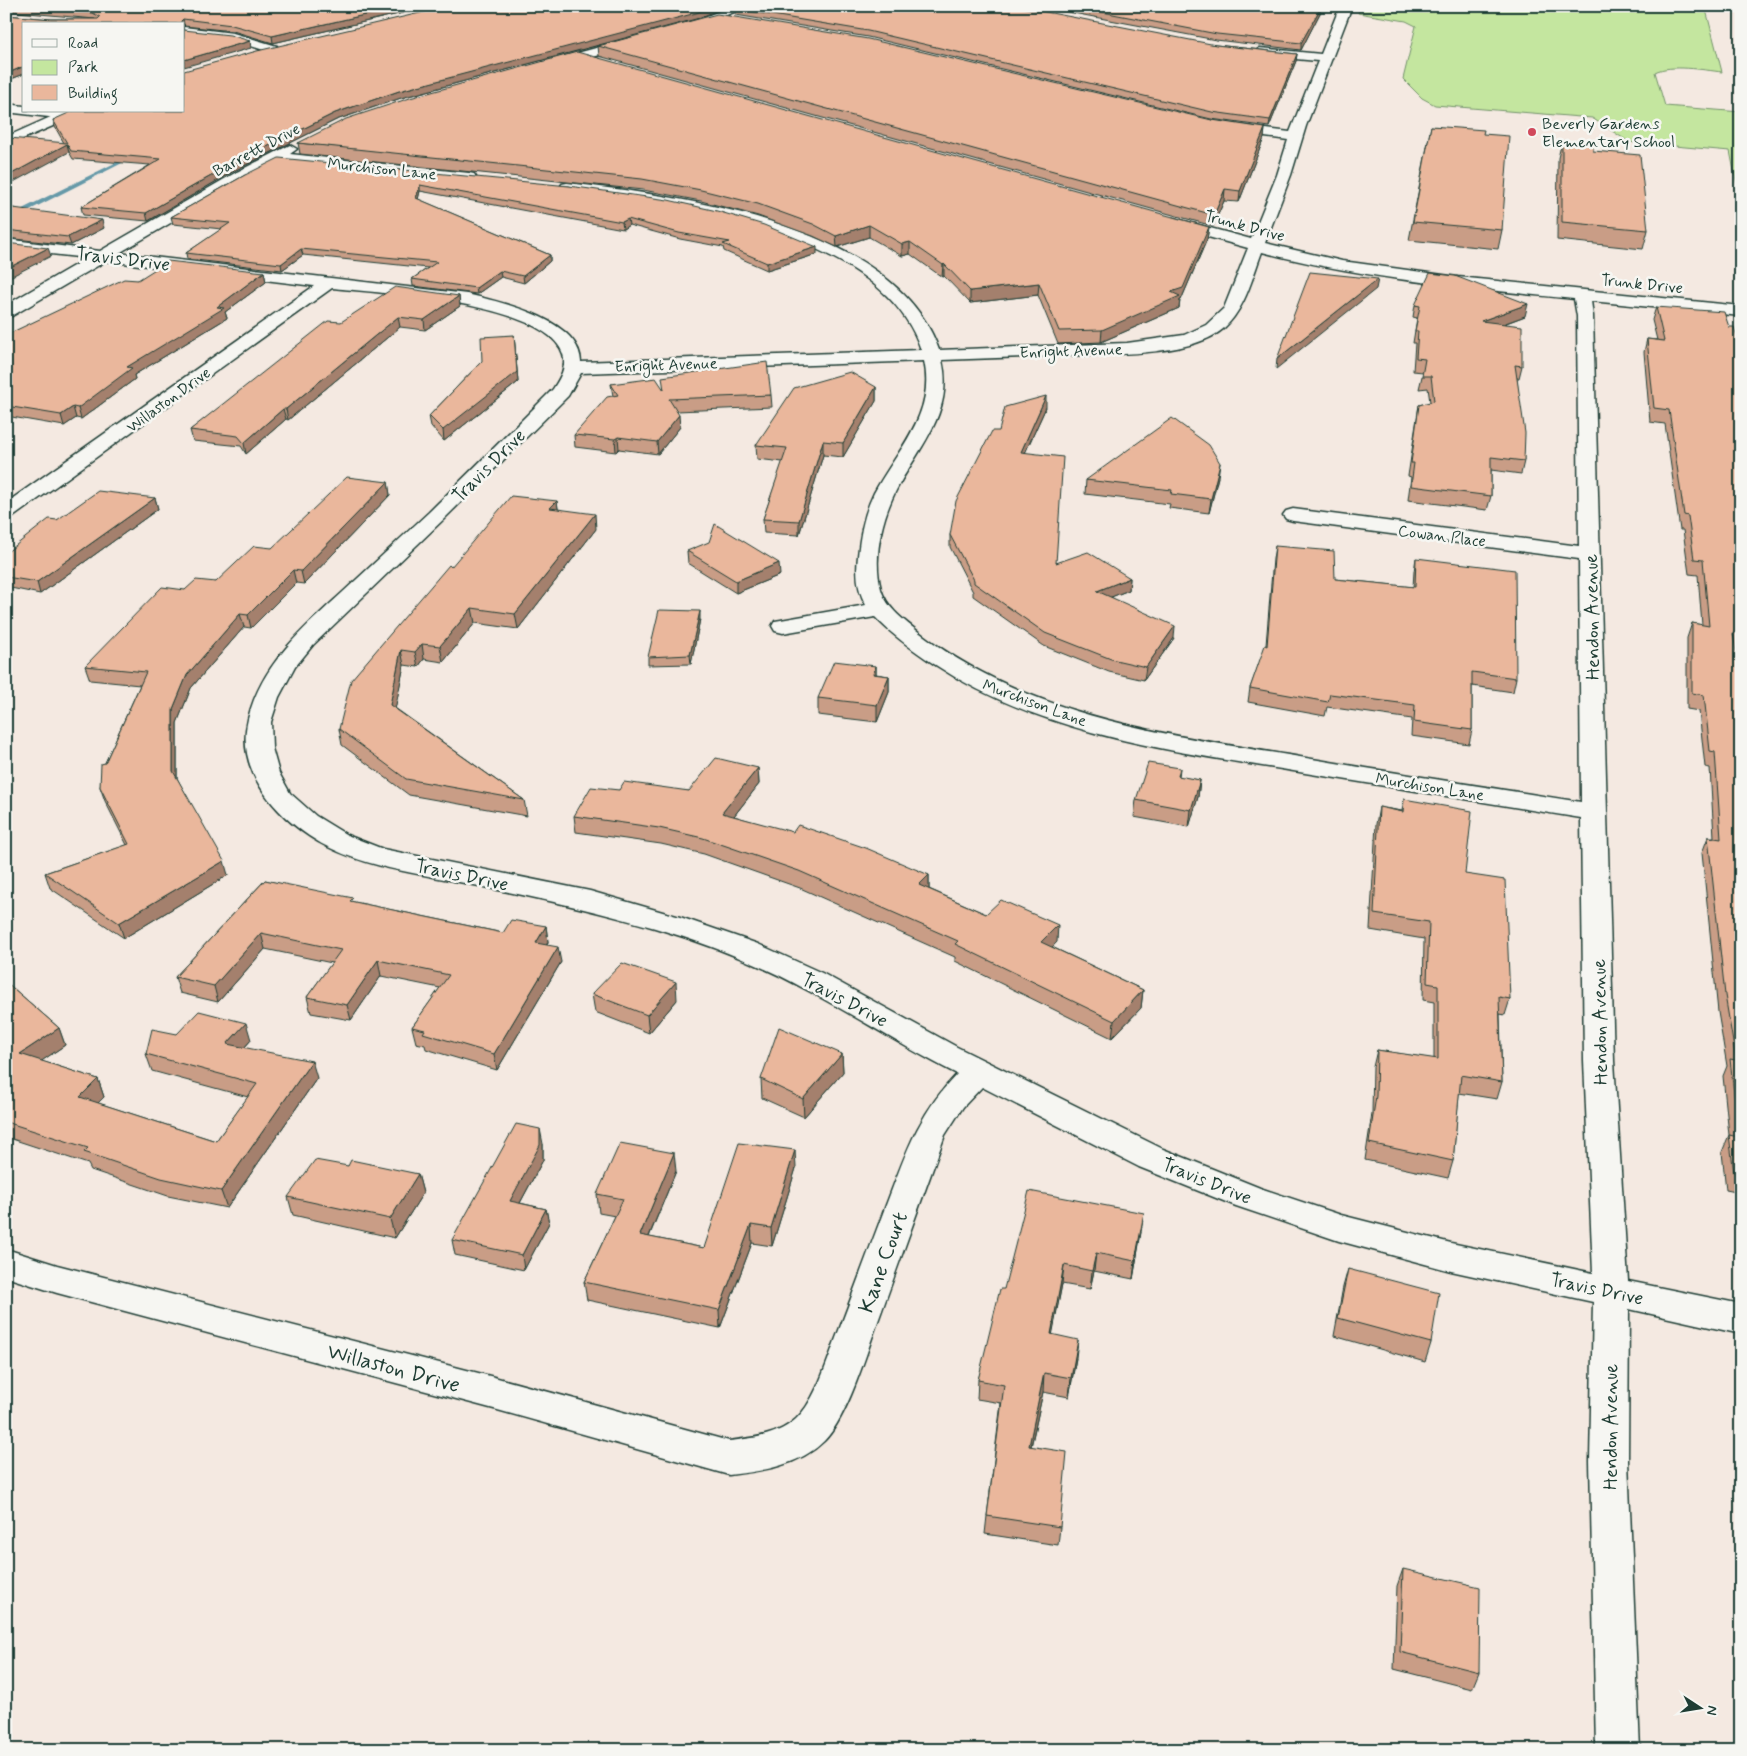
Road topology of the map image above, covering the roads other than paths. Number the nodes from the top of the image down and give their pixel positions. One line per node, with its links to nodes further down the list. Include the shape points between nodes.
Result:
1 (744, 6): 3 (street)
2 (1346, 6): 11 (street, Enright Avenue)
3 (717, 17): 4 (street); 6 (street)
4 (740, 21)
5 (185, 31): 9 (street, via 233,37 278,48)
6 (673, 31)
7 (645, 39): 10 (street)
8 (1248, 50): 11 (street)
9 (247, 55)
10 (580, 57): 12 (street); 13 (street)
11 (1325, 58): 19 (street, Enright Avenue)
12 (606, 65)
13 (540, 66)
14 (6, 108): 15 (street)
15 (22, 110)
16 (52, 112): 17 (street)
17 (71, 113): 20 (street)
18 (1211, 124): 19 (street)
19 (1295, 137): 27 (street, Enright Avenue, via 1284,175)
20 (6, 142)
21 (300, 145): 22 (street, Barrett Drive)
22 (275, 157): 23 (street, Murchison Lane); 28 (street, Barrett Drive)
23 (491, 179)
24 (549, 185): 33 (street, Murchison Lane, via 681,203 766,225 808,240 852,263 887,287 922,326)
25 (1158, 219): 27 (street, Trunk Drive)
26 (6, 244): 28 (street, Travis Drive)
27 (1255, 246): 30 (street, Trunk Drive, via 1342,266); 33 (street, Enright Avenue, via 1232,309 1209,332 1127,348)
28 (103, 256): 29 (street, Travis Drive); 31 (street, Barrett Drive)
29 (328, 283): 34 (street, Travis Drive, via 467,299 518,313 536,320 565,343); 35 (street, Willaston Drive)
30 (1582, 295): 32 (street, Trunk Drive); 37 (street, Hendon Avenue)
31 (6, 312)
32 (1741, 312)
33 (932, 355): 34 (street, Enright Avenue); 38 (street, Murchison Lane, via 937,382 932,407 917,443 885,492 874,519 868,548 868,582)
34 (575, 368): 41 (street, Travis Drive, via 561,392 305,640 284,666 267,696 259,722 259,748 266,773 280,797 307,822 338,841 376,856 590,900 670,923 739,948 812,980)
35 (6, 513)
36 (1293, 515): 37 (street, Cowan Place)
37 (1590, 554): 40 (street, Hendon Avenue)
38 (880, 609): 39 (street); 40 (street, Murchison Lane, via 892,623 940,659 977,680 1020,700 1075,719 1155,740)
39 (783, 626)
40 (1595, 812): 43 (street, Hendon Avenue, via 1599,1061)
41 (979, 1071): 43 (street, Travis Drive, via 1152,1158 1248,1197 1339,1228 1442,1255); 45 (street, Kane Court, via 952,1099 930,1133 822,1416 809,1430)
42 (6, 1263): 45 (street, Willaston Drive, via 56,1280 494,1393 729,1458)
43 (1611, 1291): 44 (street, Travis Drive); 46 (street, Hendon Avenue, via 1609,1461)
44 (1741, 1318)
45 (783, 1448)
46 (1618, 1750)

